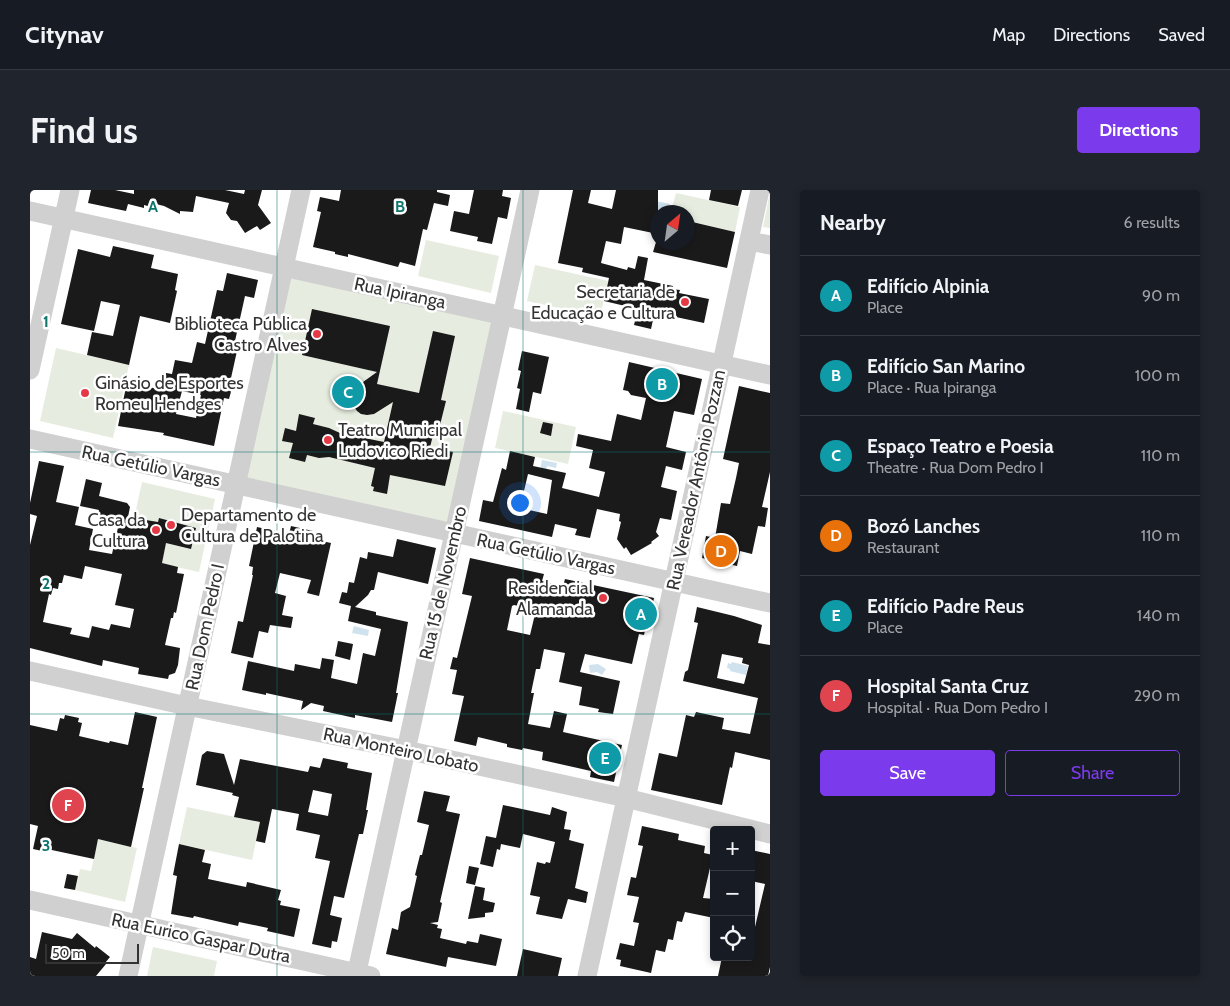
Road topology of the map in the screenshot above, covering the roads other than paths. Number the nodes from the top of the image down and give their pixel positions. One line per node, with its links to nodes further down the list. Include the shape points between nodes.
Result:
1 (70, 190): 6 (street)
2 (301, 190): 9 (street, Rua Dom Pedro I)
3 (530, 190): 10 (street, Rua 15 de Novembro)
4 (760, 190): 7 (street, Rua Vereador Antônio Pozzan)
5 (30, 211): 6 (street, Rua Ipiranga)
6 (63, 219): 9 (street, Rua Ipiranga); 12 (street)
7 (749, 241): 8 (street); 11 (street, Rua Vereador Antônio Pozzan)
8 (770, 245)
9 (284, 268): 10 (street, Rua Ipiranga); 15 (street, Rua Dom Pedro I)
10 (502, 316): 11 (street, Rua Ipiranga); 16 (street, Rua 15 de Novembro)
11 (722, 364): 13 (street, Rua Ipiranga); 17 (street, Rua Vereador Antônio Pozzan)
12 (30, 370)
13 (770, 375)
14 (30, 439): 15 (street, Rua Getúlio Vargas)
15 (236, 485): 16 (street, Rua Getúlio Vargas); 20 (street, Rua Dom Pedro I)
16 (454, 533): 17 (street, Rua Getúlio Vargas); 21 (street, Rua 15 de Novembro)
17 (674, 582): 18 (street, Rua Getúlio Vargas); 22 (street, Rua Vereador Antônio Pozzan)
18 (770, 603)
19 (30, 671): 20 (street, Rua Monteiro Lobato)
20 (187, 706): 21 (street, Rua Monteiro Lobato); 25 (street, Rua Dom Pedro I)
21 (406, 750): 22 (street, Rua Monteiro Lobato); 26 (street, Rua 15 de Novembro)
22 (626, 798): 23 (street, Rua Monteiro Lobato); 28 (street, Rua Vereador Antônio Pozzan)
23 (770, 834)
24 (30, 900): 25 (street, Rua Eurico Gaspar Dutra)
25 (139, 925): 26 (street, Rua Eurico Gaspar Dutra); 27 (street, Rua Dom Pedro I)
26 (362, 975)
27 (128, 976)
28 (587, 976)

